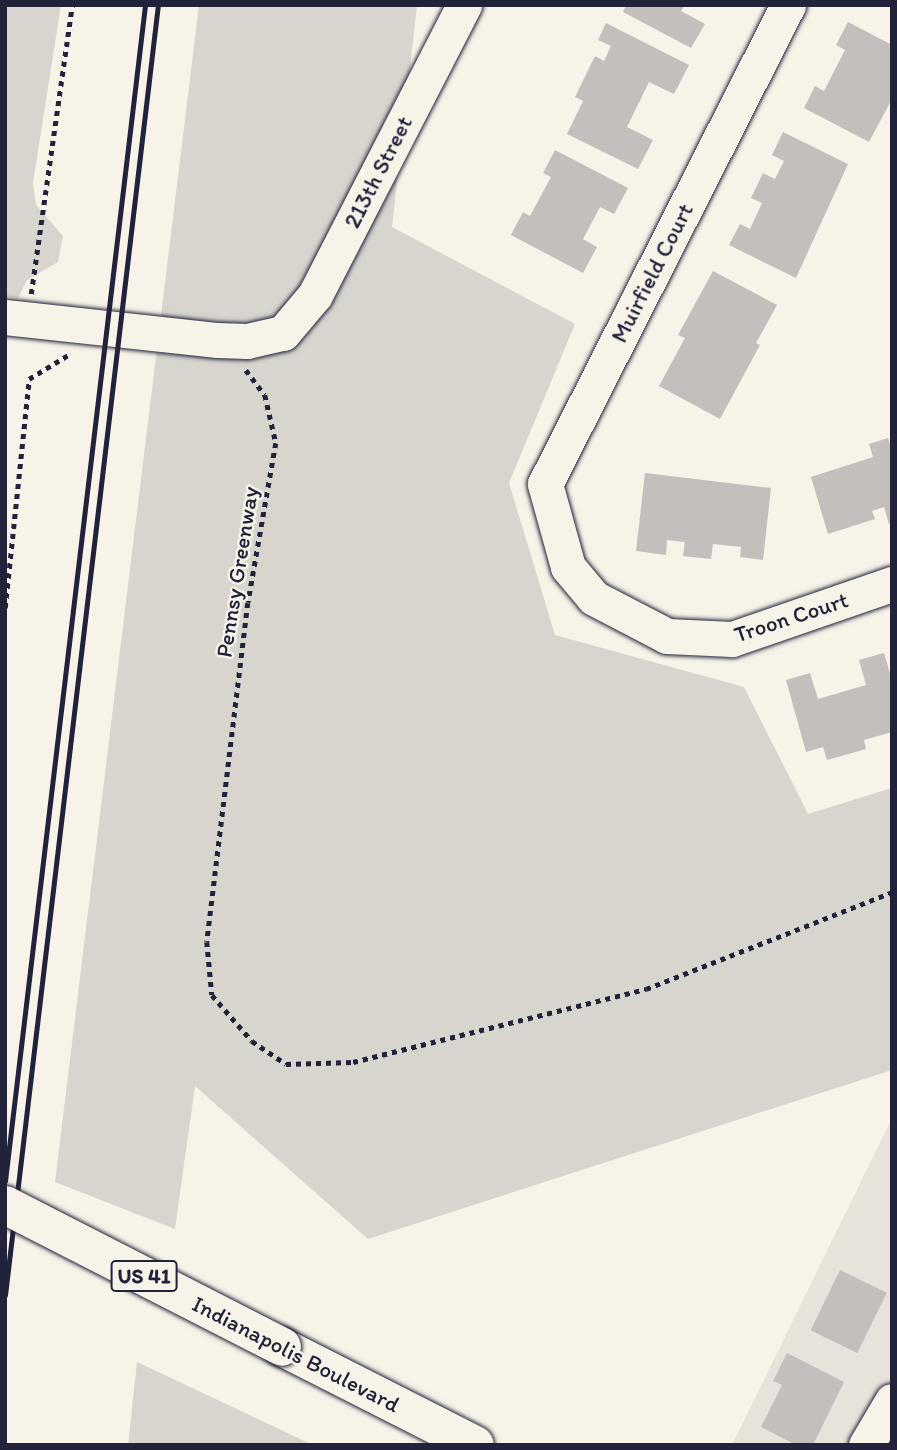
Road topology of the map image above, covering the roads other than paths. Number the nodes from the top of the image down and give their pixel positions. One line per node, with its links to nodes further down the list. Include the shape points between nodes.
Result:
1 (464, 5): 3 (street, 213th Street, via 314,295 283,333 247,341 218,340)
2 (788, 5): 4 (street, Muirfield Court, via 545,484)
3 (16, 318)
4 (563, 544): 5 (street, Troon Court, via 568,567 594,598 667,636 732,639)
5 (892, 584)
6 (5, 1205): 8 (highway, Indianapolis Boulevard / US 41, bridge)
7 (892, 1401): 9 (street)
8 (475, 1445)
9 (866, 1445)

